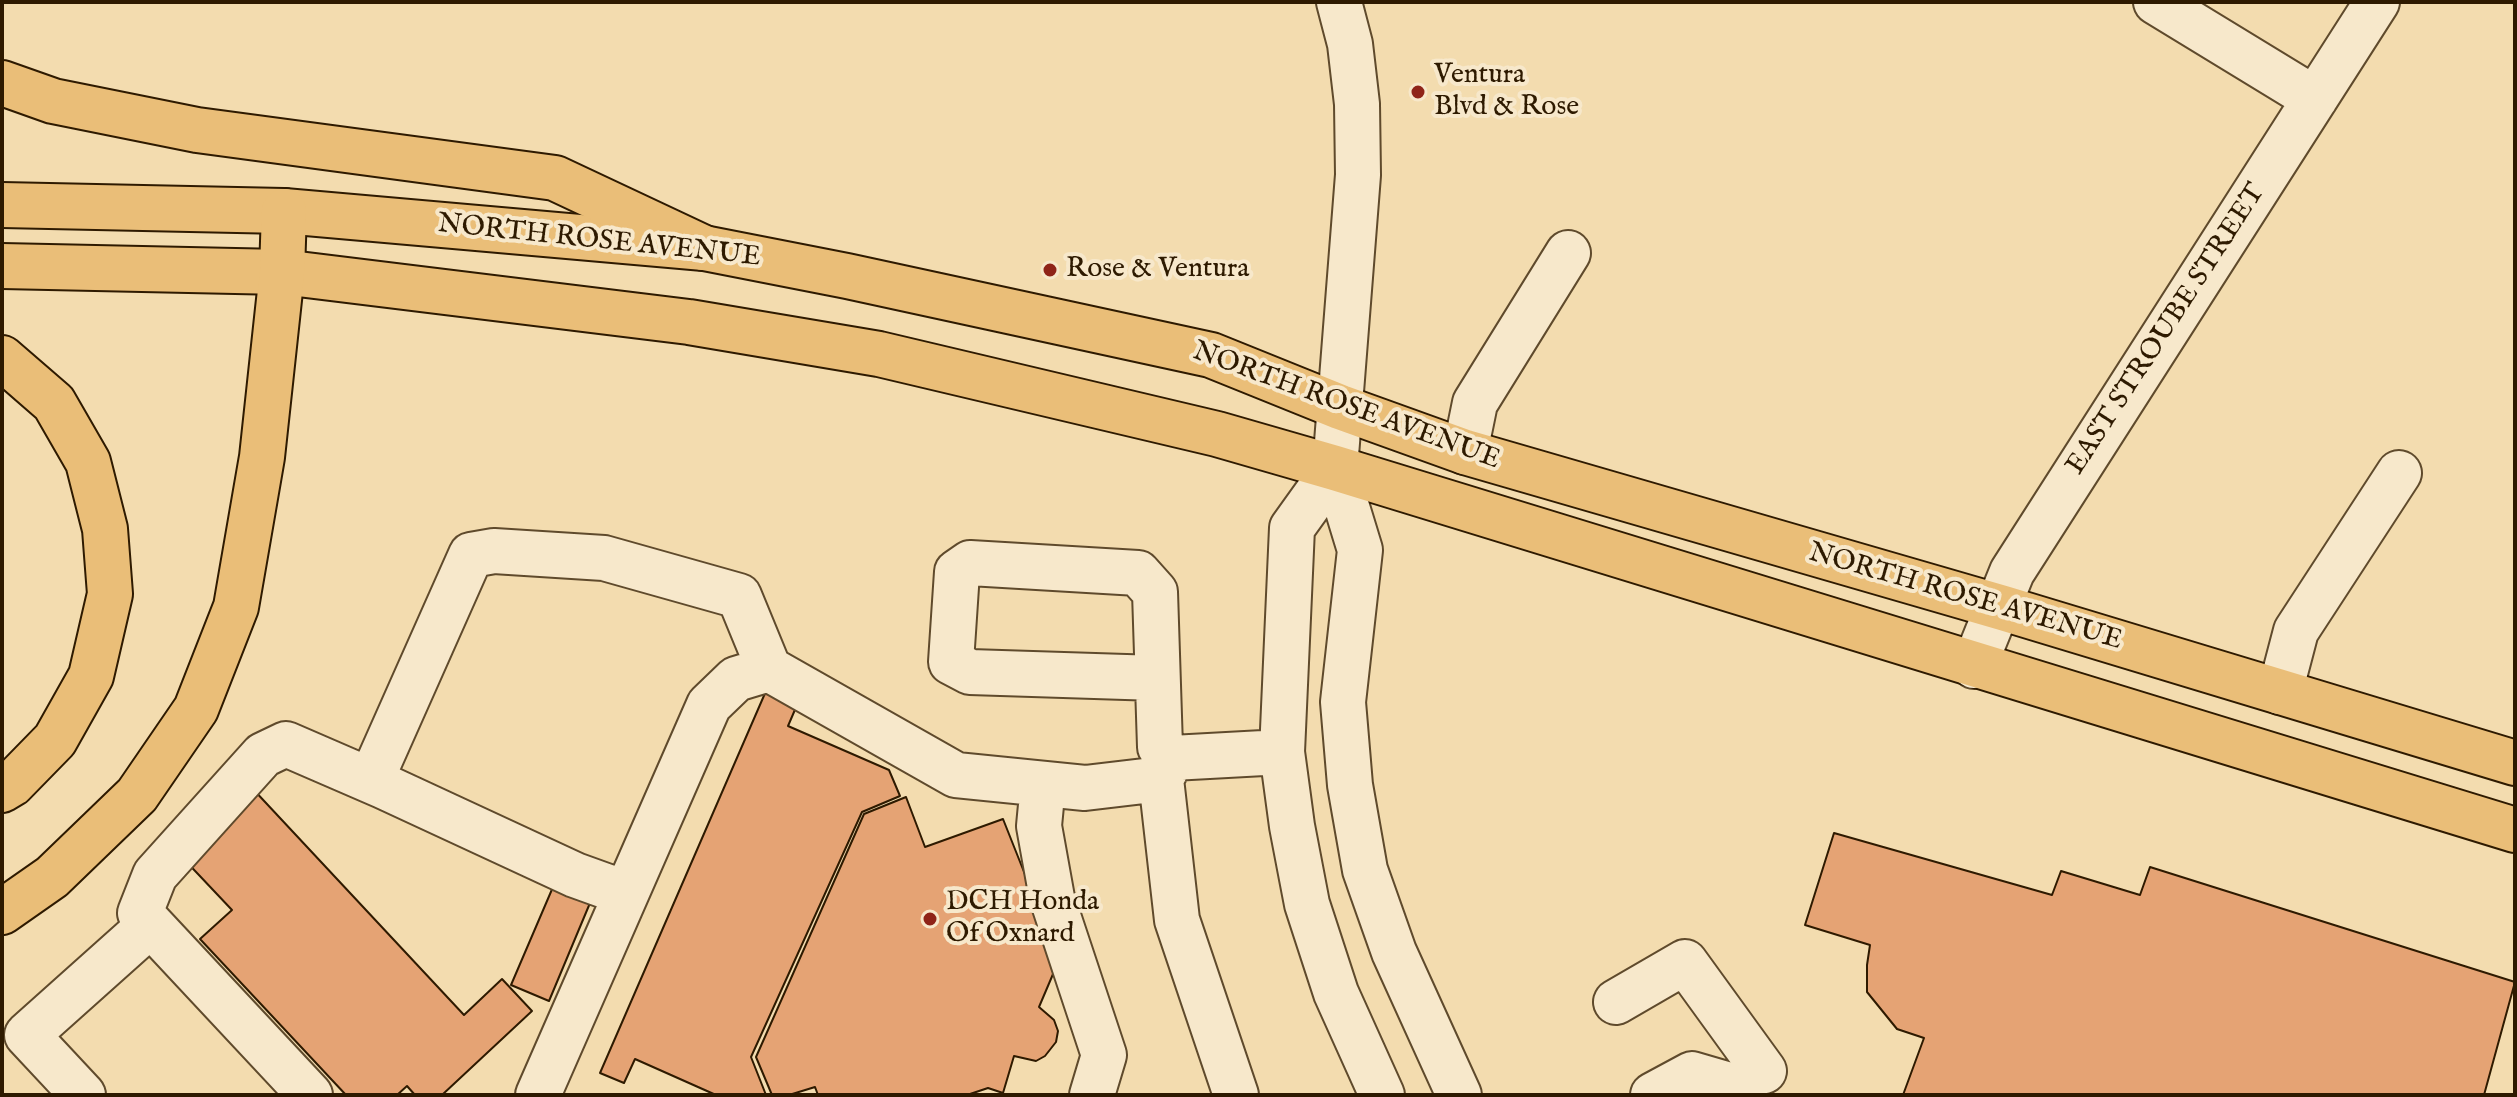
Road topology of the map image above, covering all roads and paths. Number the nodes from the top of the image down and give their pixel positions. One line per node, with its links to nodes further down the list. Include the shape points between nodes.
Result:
1 (1339, 2): 13 (street, via 1355,89 1358,175)
2 (2156, 2): 5 (street)
3 (2377, 2): 5 (street, EAST STROUBE STREET)
4 (2, 83): 8 (main road, via 53,101 197,130 555,178)
5 (2315, 99): 17 (street, EAST STROUBE STREET, via 2012,572)
6 (2, 205): 7 (main road, NORTH ROSE AVENUE)
7 (284, 211): 8 (main road, NORTH ROSE AVENUE); 11 (main road)
8 (704, 248): 13 (main road, NORTH ROSE AVENUE, via 1211,355)
9 (1568, 253): 14 (street, via 1475,403)
10 (2, 266): 11 (main road, NORTH ROSE AVENUE)
11 (282, 272): 15 (main road, NORTH ROSE AVENUE, via 689,322 879,354 1217,434); 30 (main road, via 262,457 236,607 196,709 137,795 52,877)
12 (2, 358): 27 (main road, via 54,403 88,462 105,529 110,594 91,676 55,740)
13 (1340, 407): 14 (main road, NORTH ROSE AVENUE); 15 (street)
14 (1465, 452): 17 (main road, NORTH ROSE AVENUE)
15 (1335, 468): 18 (main road, NORTH ROSE AVENUE); 22 (street, via 1292,528); 41 (street, via 1360,550 1343,702 1365,870 1394,952)
16 (2399, 473): 21 (street, via 2296,631)
17 (1998, 607): 18 (street, EAST STROUBE STREET); 21 (main road, NORTH ROSE AVENUE)
18 (1974, 666): 28 (main road, NORTH ROSE AVENUE)
19 (769, 669): 25 (street, via 739,596 604,558 494,551 471,555); 26 (street, via 956,775); 29 (street, via 736,679 709,705)
20 (1157, 678): 20 (street, via 1155,592 1138,573 970,563 957,572 951,662 970,672); 24 (street)
21 (2280, 692): 23 (main road, NORTH ROSE AVENUE)
22 (1282, 752): 24 (street); 40 (street, via 1307,904 1336,993)
23 (2515, 763)
24 (1166, 768): 26 (street, via 1085,788); 39 (street, via 1177,920)
25 (371, 780): 29 (street); 31 (street, via 286,744 263,755 155,875 140,913)
26 (1043, 784): 38 (street, via 1039,826 1052,898 1104,1055)
27 (2, 790)
28 (2515, 830)
29 (625, 893): 37 (street)
30 (2, 912)
31 (150, 925): 33 (street); 36 (street)
32 (1616, 1002): 34 (street, via 1685,962)
33 (14, 1046): 35 (street)
34 (1755, 1087): 42 (street, via 1692,1074)
35 (83, 1095)
36 (310, 1095)
37 (538, 1095)
38 (1092, 1095)
39 (1236, 1095)
40 (1382, 1095)
41 (1459, 1095)
42 (1653, 1095)

